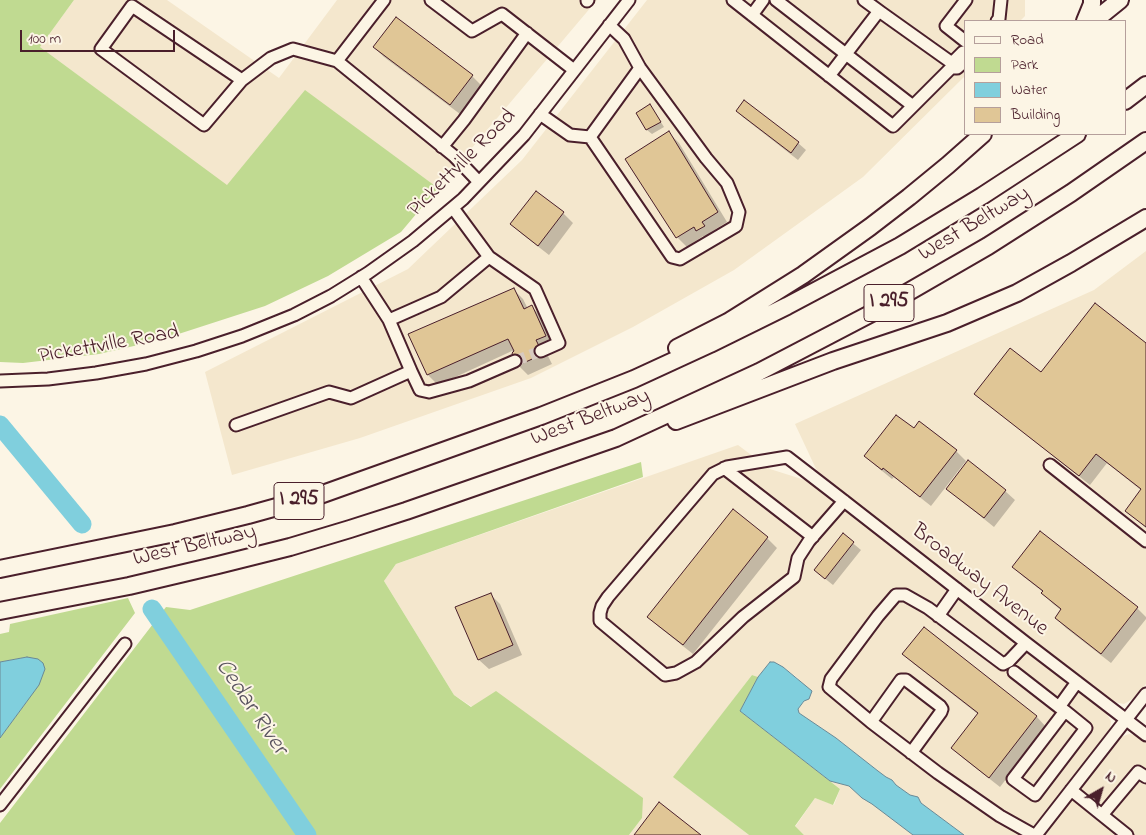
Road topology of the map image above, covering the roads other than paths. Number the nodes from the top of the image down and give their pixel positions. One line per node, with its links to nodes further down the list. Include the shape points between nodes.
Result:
1 (384, 0): 22 (street)
2 (431, 0): 18 (street, via 472,31 502,14)
3 (629, 0): 17 (street, Pickettville Road)
4 (733, 0): 13 (street)
5 (764, 0): 13 (street)
6 (776, 0): 21 (street)
7 (864, 0): 12 (street)
8 (966, 0): 19 (street, via 946,26)
9 (1001, 0): 14 (street)
10 (1092, 0): 15 (highway)
11 (1120, 0): 16 (highway)
12 (879, 12): 21 (street); 24 (street)
13 (752, 15): 27 (street)
14 (998, 20)
15 (1085, 20)
16 (1095, 20)
17 (609, 25): 25 (street, via 624,39); 26 (street, Pickettville Road)
18 (526, 33): 26 (street); 37 (street)
19 (964, 40)
20 (964, 52): 24 (street)
21 (846, 54): 27 (street); 31 (street)
22 (337, 61): 28 (street, via 293,49 271,58); 37 (street)
23 (964, 62): 24 (street, via 957,68)
24 (951, 66): 31 (street)
25 (640, 68): 35 (street); 35 (street, via 727,183 739,212 736,226 680,260 672,257)
26 (574, 70): 32 (street, Pickettville Road)
27 (829, 76): 31 (street, via 893,126)
28 (242, 80): 28 (street, via 204,125 102,50 132,6)
29 (1146, 85): 30 (highway)
30 (1126, 100)
31 (913, 106)
32 (540, 114): 35 (street, via 570,136); 38 (street, Pickettville Road)
33 (982, 135): 48 (highway, via 910,196 803,275 728,322 602,382)
34 (1075, 135): 48 (highway, West Beltway / I 295, via 900,246 787,306 634,378)
35 (590, 137)
36 (1146, 141): 50 (highway, West Beltway / I 295, via 988,246 872,313 759,372)
37 (442, 147): 38 (street)
38 (479, 182): 39 (street, Pickettville Road)
39 (453, 208): 41 (street); 42 (street, Pickettville Road)
40 (1145, 218): 50 (highway, via 1017,292 947,323 833,361 680,420)
41 (489, 257): 43 (street, via 441,297); 44 (street, via 535,289 559,343)
42 (361, 278): 43 (street); 47 (street, Pickettville Road, via 294,315 196,351 96,373)
43 (388, 320): 46 (street)
44 (541, 351)
45 (515, 360): 46 (street, via 469,381 429,392 420,390)
46 (411, 371): 49 (street, via 351,398 330,392)
47 (0, 381)
48 (541, 416): 56 (highway, West Beltway / I 295, via 320,495 175,533)
49 (236, 425)
50 (616, 438): 58 (highway, West Beltway / I 295, via 350,530 290,547 129,586)
51 (1050, 465): 55 (street)
52 (724, 468): 53 (street, Broadway Avenue, via 787,457); 54 (street); 54 (street, via 713,474 692,497 608,597 600,613 600,621 666,675 696,662 743,617 794,577 798,558)
53 (844, 501): 54 (street); 57 (street, Broadway Avenue)
54 (813, 537)
55 (1146, 541)
56 (0, 569)
57 (957, 589): 59 (street); 60 (street, Broadway Avenue)
58 (0, 612)
59 (938, 616): 60 (street, via 1003,664); 67 (street, via 905,595 896,596 831,679 829,687)
60 (1026, 643): 63 (street, Broadway Avenue)
61 (125, 644): 72 (street)
62 (1014, 672): 65 (street)
63 (1077, 682): 65 (street); 66 (street, Broadway Avenue)
64 (1146, 694): 66 (street)
65 (1062, 709): 65 (street, via 1013,778 1034,795 1086,728)
66 (1126, 720): 68 (street, Broadway Avenue); 71 (street)
67 (871, 722): 69 (street); 69 (street, via 901,680 906,680 942,709)
68 (1146, 736)
69 (912, 753): 74 (street, via 938,774)
70 (1146, 777): 73 (street, via 1138,772)
71 (1071, 790): 73 (street); 74 (street)
72 (0, 805)
73 (1102, 815): 75 (street)
74 (1035, 835)
75 (1128, 835)

